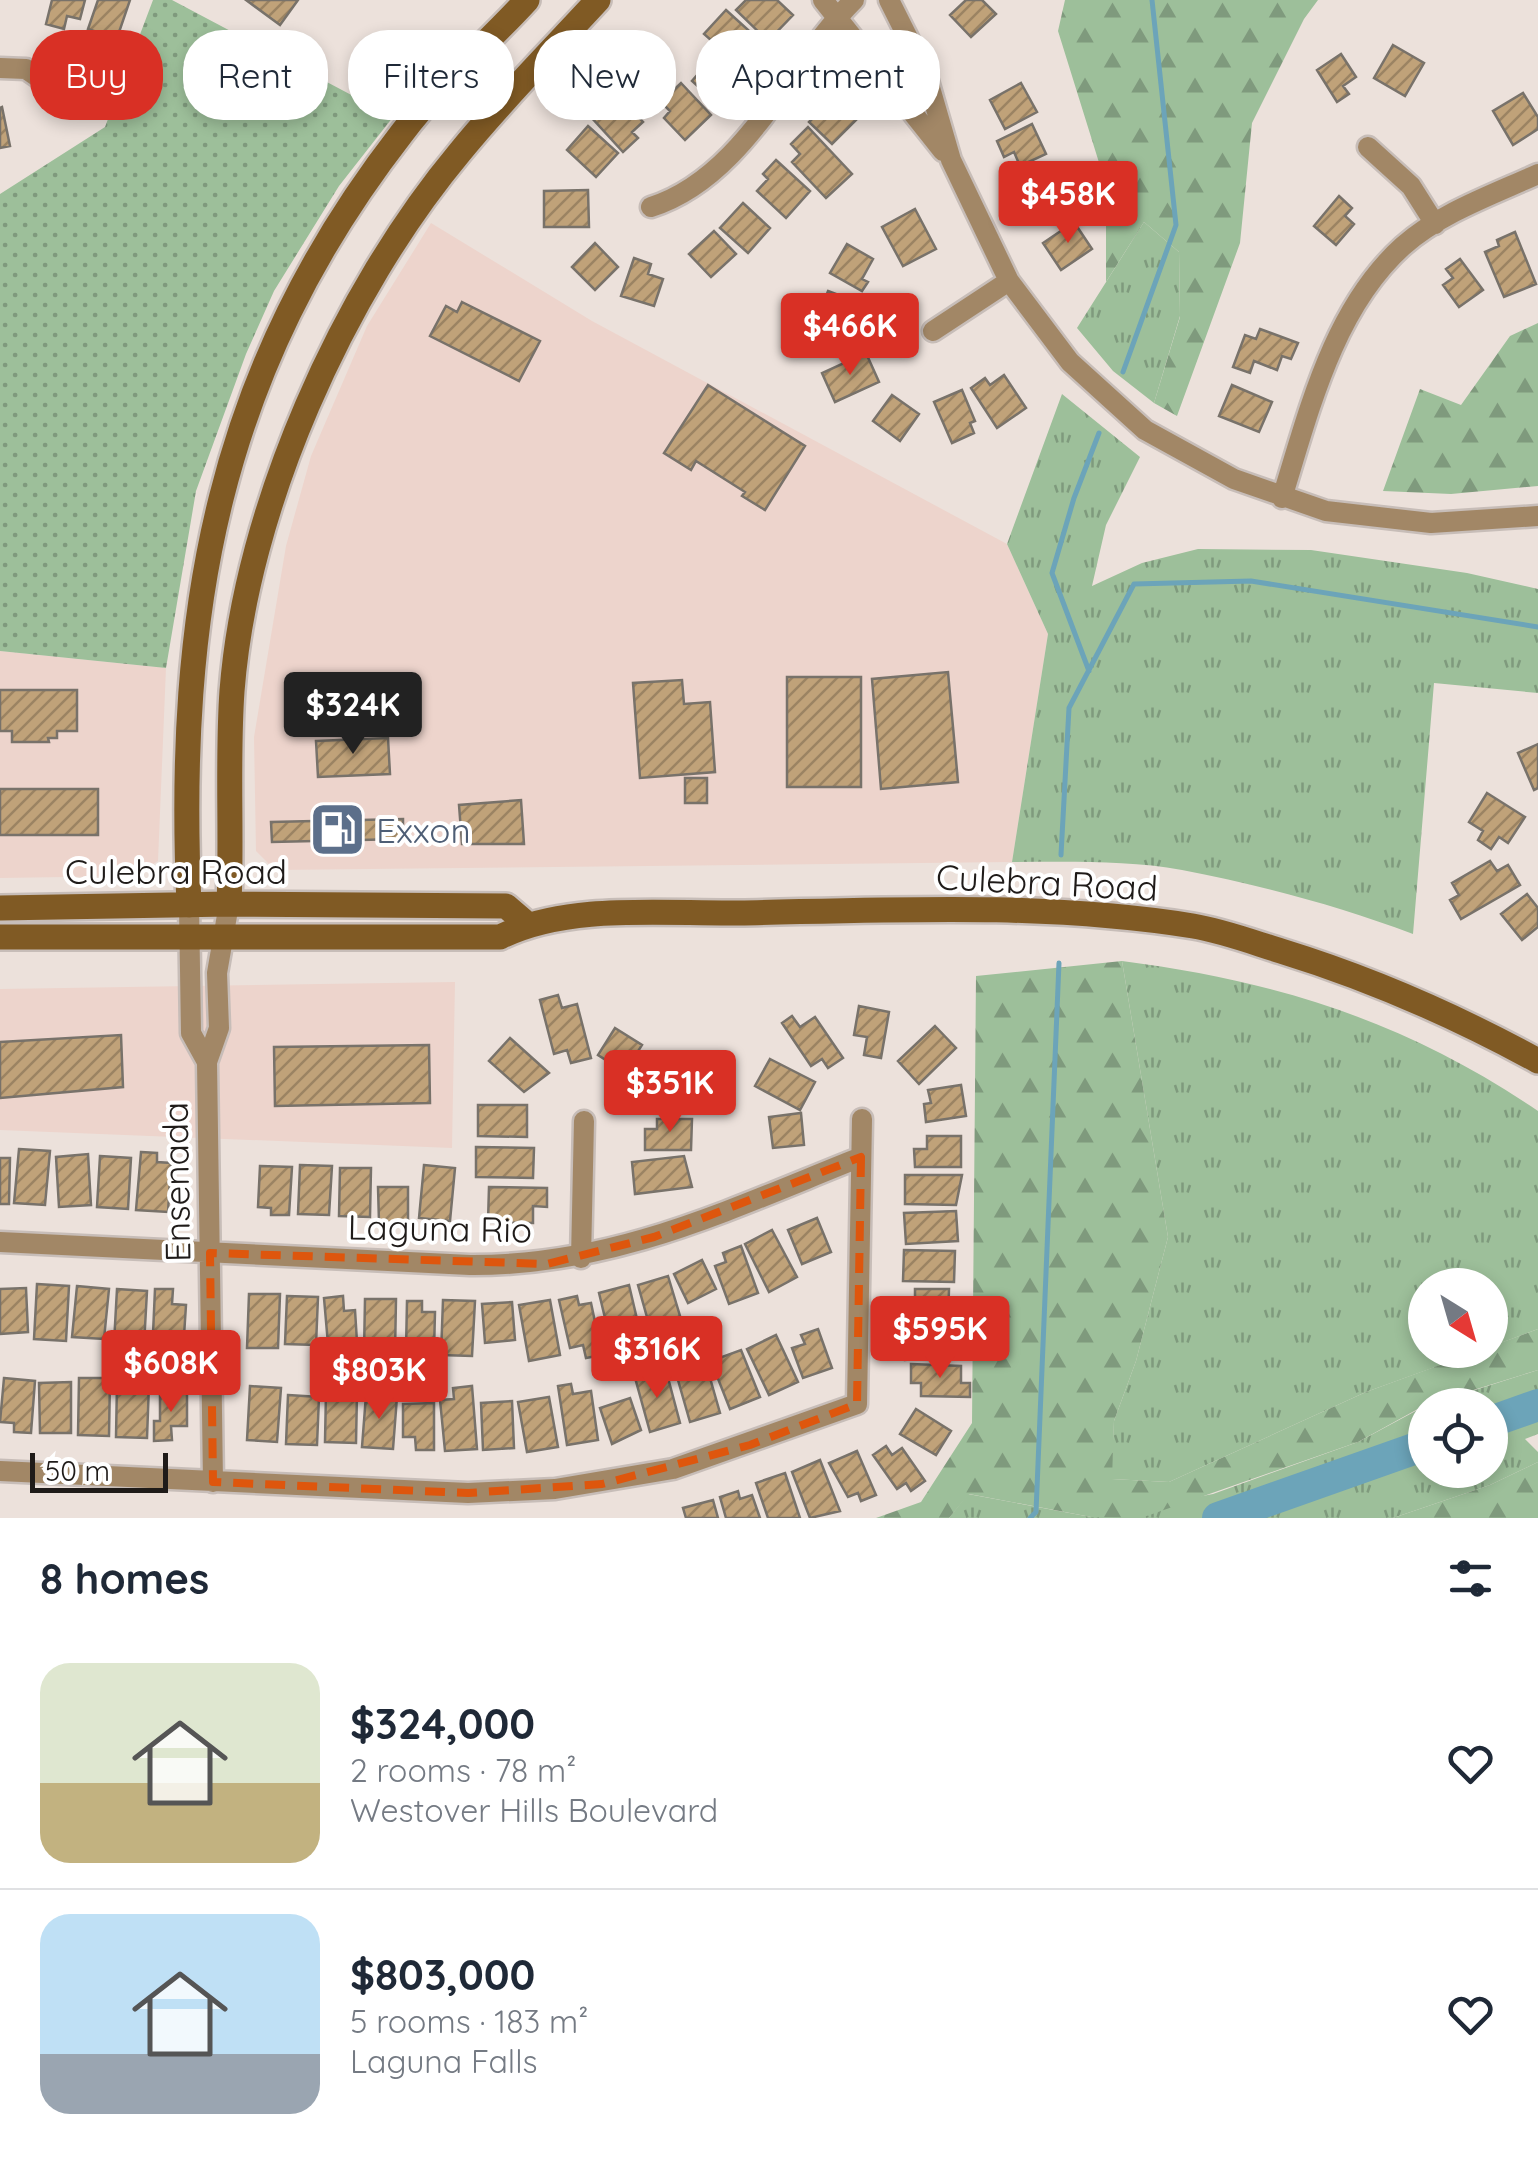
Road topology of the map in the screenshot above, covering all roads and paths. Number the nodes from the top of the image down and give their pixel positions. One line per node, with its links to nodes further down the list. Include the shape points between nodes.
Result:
1 (527, 0): 17 (main road, via 402,132 346,214 279,336 248,406 208,541)
2 (598, 0): 18 (main road, via 459,153 399,237 332,356 257,552)
3 (854, 0): 5 (street)
4 (889, 0): 9 (street, via 926,74)
5 (830, 8): 9 (street); 11 (street, via 768,109 702,182)
6 (0, 68): 7 (street)
7 (30, 72)
8 (1368, 147): 12 (street, via 1411,186)
9 (951, 160): 13 (street)
10 (1538, 174): 12 (street)
11 (651, 207)
12 (1435, 224): 15 (street, via 1372,278 1344,321)
13 (1009, 281): 14 (street); 15 (street, via 1070,362 1146,430)
14 (933, 331)
15 (1282, 498): 16 (street, via 1326,511 1431,523)
16 (1538, 516)
17 (189, 683): 18 (main road); 20 (main road)
18 (232, 688): 19 (main road)
19 (230, 904): 20 (main road, Culebra Road); 22 (main road, Culebra Road, via 506,906); 23 (street, Ensenada)
20 (190, 905): 21 (main road, Culebra Road); 25 (street, Ensenada)
21 (0, 908)
22 (527, 924): 23 (main road, Culebra Road, via 500,938); 26 (main road, Culebra Road, via 612,915 954,909 1196,927 1356,974)
23 (224, 936): 25 (main road, Culebra Road); 27 (street, Ensenada, via 218,1028)
24 (0, 937): 25 (main road, Culebra Road)
25 (190, 937): 27 (street, Ensenada, via 192,1033)
26 (1538, 1061)
27 (207, 1062): 32 (street, Ensenada)
28 (862, 1119): 30 (street)
29 (584, 1122): 33 (street)
30 (861, 1157): 33 (street, Laguna Rio, via 687,1226); 35 (street, via 856,1404 750,1445 602,1484 468,1493)
31 (0, 1242): 32 (street, Laguna Rio)
32 (210, 1253): 33 (street, Laguna Rio, via 497,1265); 35 (street, Ensenada)
33 (582, 1258)
34 (0, 1471): 35 (street)
35 (212, 1482)

